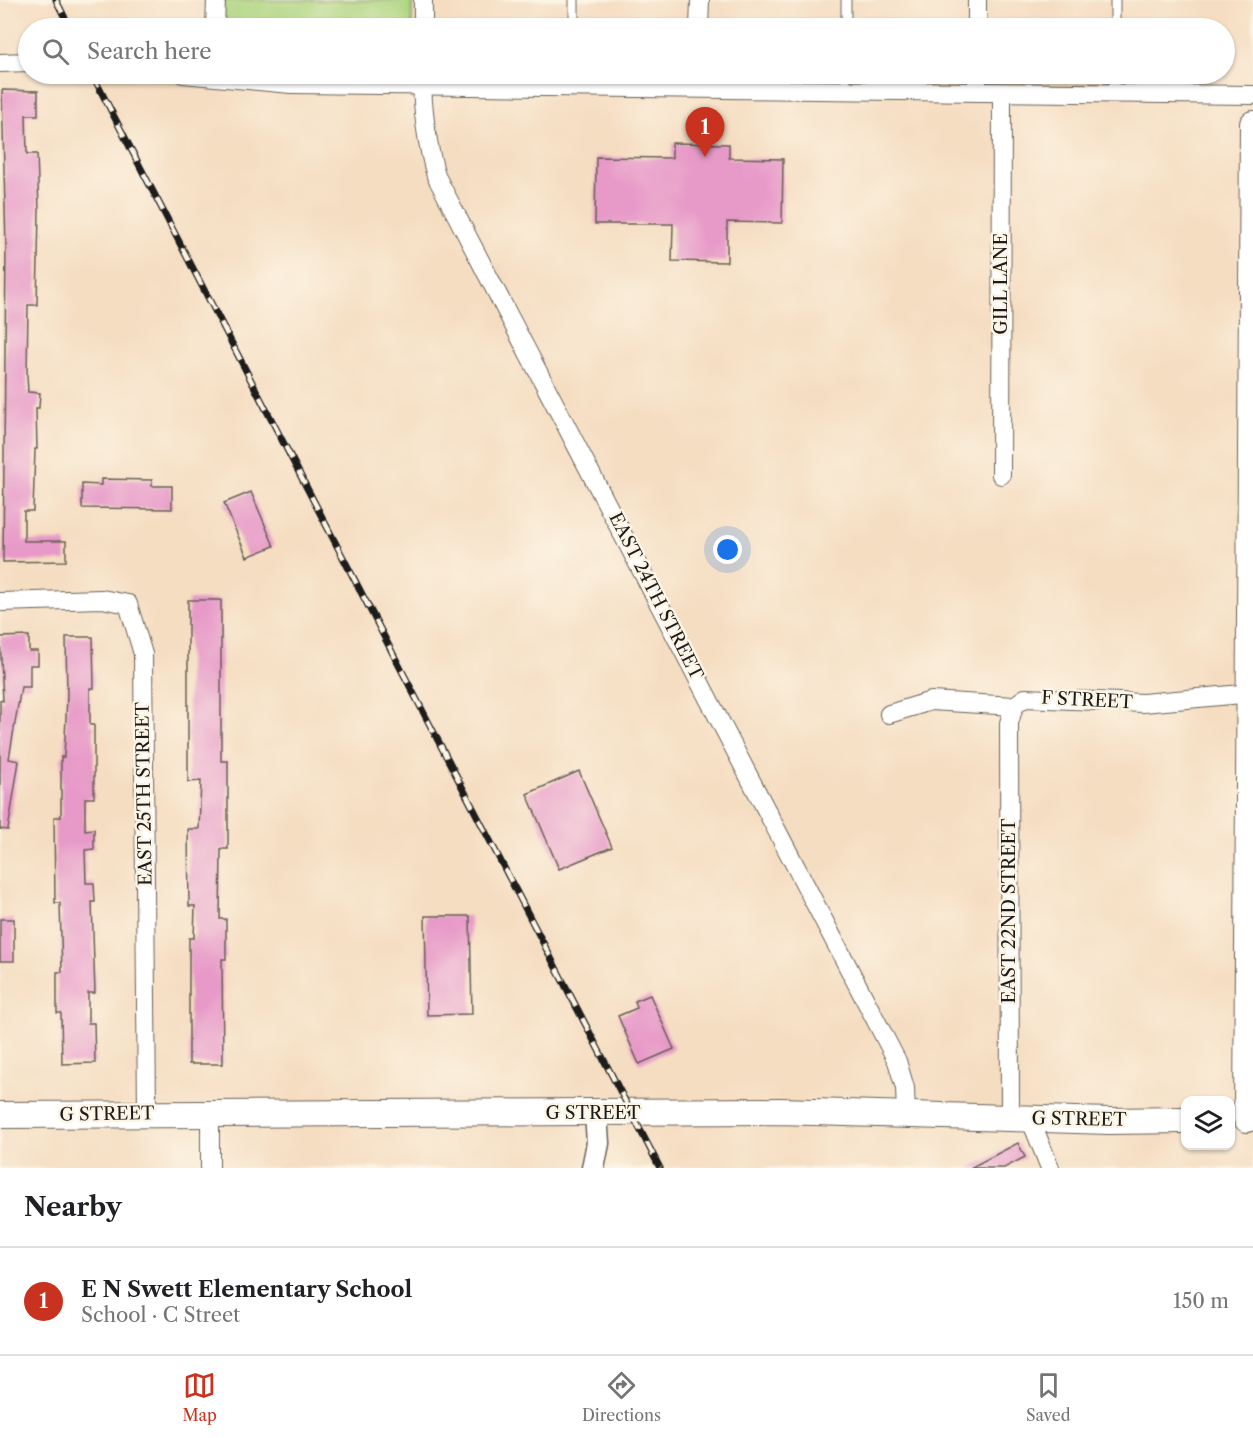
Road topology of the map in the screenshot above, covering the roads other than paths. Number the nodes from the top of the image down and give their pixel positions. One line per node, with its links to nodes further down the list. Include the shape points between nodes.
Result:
1 (216, 0): 8 (street)
2 (423, 0): 9 (street)
3 (574, 0): 10 (lane)
4 (700, 0): 11 (street)
5 (846, 0): 12 (lane)
6 (977, 0): 13 (street)
7 (1115, 0): 14 (lane)
8 (215, 18)
9 (423, 18)
10 (574, 18)
11 (699, 18)
12 (846, 18)
13 (977, 18)
14 (1114, 18)
15 (18, 62): 16 (street)
16 (0, 63)
17 (422, 84): 36 (street, EAST 24TH STREET, via 422,112 436,176 897,1061 905,1088)
18 (872, 84): 21 (street)
19 (977, 84): 21 (street)
20 (1114, 84): 23 (lane)
21 (977, 92): 22 (street)
22 (1002, 93): 23 (street); 27 (street, GILL LANE)
23 (1114, 94): 24 (street)
24 (1253, 95)
25 (1253, 124): 26 (main road)
26 (1252, 332): 29 (main road)
27 (1000, 476)
28 (0, 602): 33 (street, EAST 25TH STREET, via 102,599 128,604 143,654)
29 (1251, 693): 30 (street, F STREET, via 1143,703 1025,698); 39 (main road)
30 (1014, 706): 31 (street, F STREET, via 931,701); 37 (street, EAST 22ND STREET, via 1009,723)
31 (889, 714)
32 (597, 1113): 34 (main road, G STREET); 36 (main road, G STREET, via 780,1111); 41 (street, via 598,1143)
33 (147, 1114): 34 (main road, G STREET); 35 (main road, G STREET)
34 (210, 1114): 40 (street)
35 (0, 1115)
36 (906, 1115): 37 (main road, G STREET)
37 (1019, 1118): 38 (main road, G STREET); 42 (street)
38 (1181, 1120)
39 (1244, 1120)
40 (210, 1168)
41 (593, 1168)
42 (1050, 1168)

